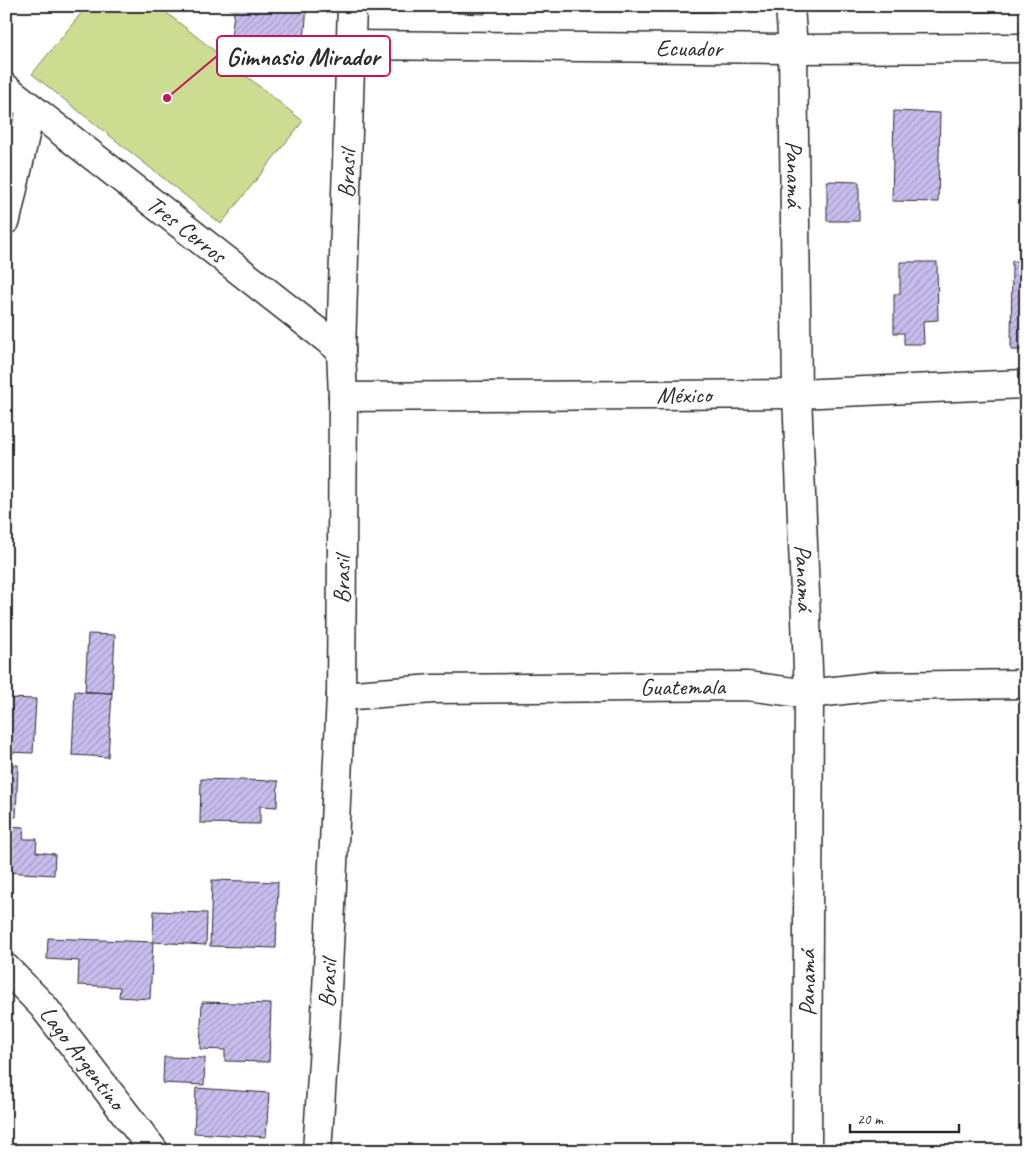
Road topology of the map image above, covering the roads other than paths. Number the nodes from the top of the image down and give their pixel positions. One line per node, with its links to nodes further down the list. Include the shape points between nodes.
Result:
1 (352, 6): 3 (street, Brasil)
2 (790, 6): 4 (street, Panamá)
3 (351, 45): 4 (street, Ecuador); 9 (street, Brasil)
4 (793, 48): 5 (street, Ecuador); 11 (street, Panamá)
5 (1026, 48)
6 (6, 88): 7 (street, Tres Cerros)
7 (31, 108): 8 (street); 9 (street, Tres Cerros)
8 (6, 220)
9 (341, 350): 12 (street, Brasil)
10 (1026, 384): 11 (street, México)
11 (797, 394): 12 (street, México); 14 (street, Panamá)
12 (343, 397): 15 (street, Brasil)
13 (1026, 684): 14 (street, Guatemala, via 876,686)
14 (808, 694): 15 (street, Guatemala, via 747,686 433,689); 19 (street, Panamá)
15 (341, 696): 18 (street, Brasil)
16 (6, 968): 17 (street, Lago Argentino, via 43,1006)
17 (154, 1151)
18 (317, 1151)
19 (807, 1151)

